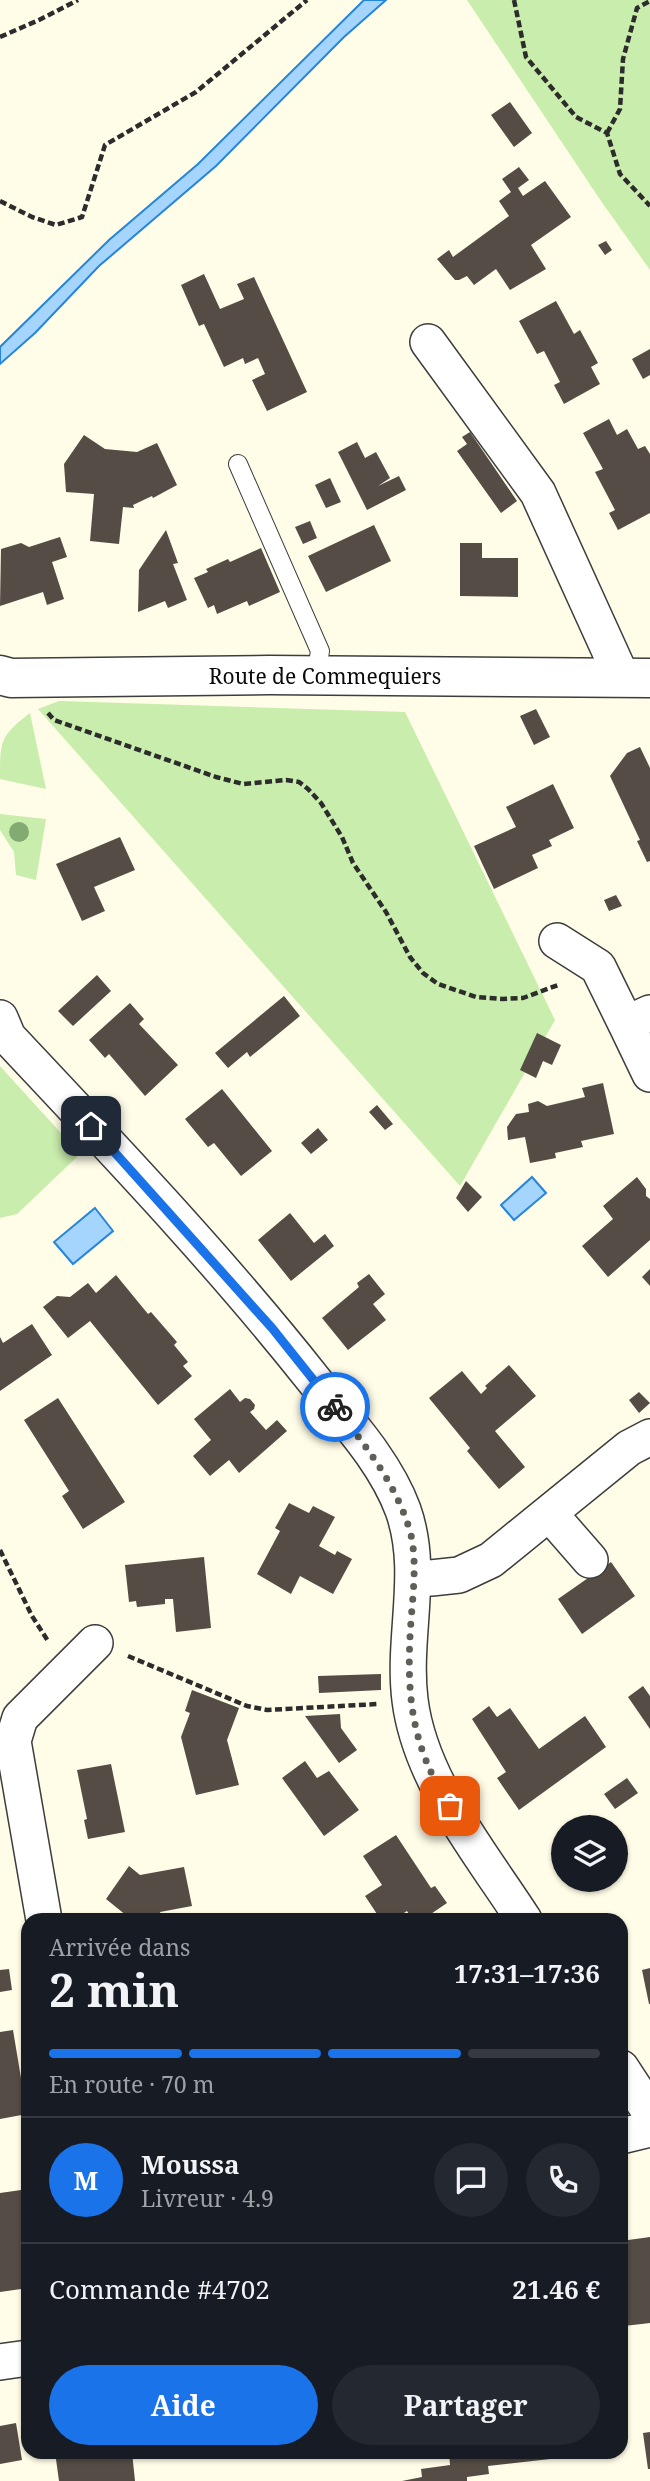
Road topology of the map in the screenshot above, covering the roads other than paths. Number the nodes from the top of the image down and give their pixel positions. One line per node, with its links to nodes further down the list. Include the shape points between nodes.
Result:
1 (428, 342): 4 (street, via 538,493)
2 (238, 464): 3 (lane, via 320,651)
3 (316, 676): 4 (street, Route de Commequiers); 5 (street, Route de Commequiers)
4 (636, 678)
5 (4, 683)
6 (557, 941): 8 (street, via 598,967)
7 (0, 1018): 13 (street, via 8,1037 263,1318 347,1422 391,1484 402,1509 411,1538)
8 (638, 1019): 9 (street)
9 (650, 1074)
10 (650, 1437): 11 (street, via 629,1448)
11 (549, 1513): 12 (street); 13 (street, via 491,1560 459,1575)
12 (590, 1560)
13 (414, 1577): 16 (street, via 410,1703 419,1743 435,1783)
14 (95, 1643): 15 (street, via 20,1718 13,1741)
15 (43, 1913)
16 (519, 1913)
17 (628, 2079): 18 (street)
18 (650, 2112)
19 (650, 2129): 20 (street)
20 (628, 2134)
21 (21, 2359): 22 (street)
22 (0, 2362)

